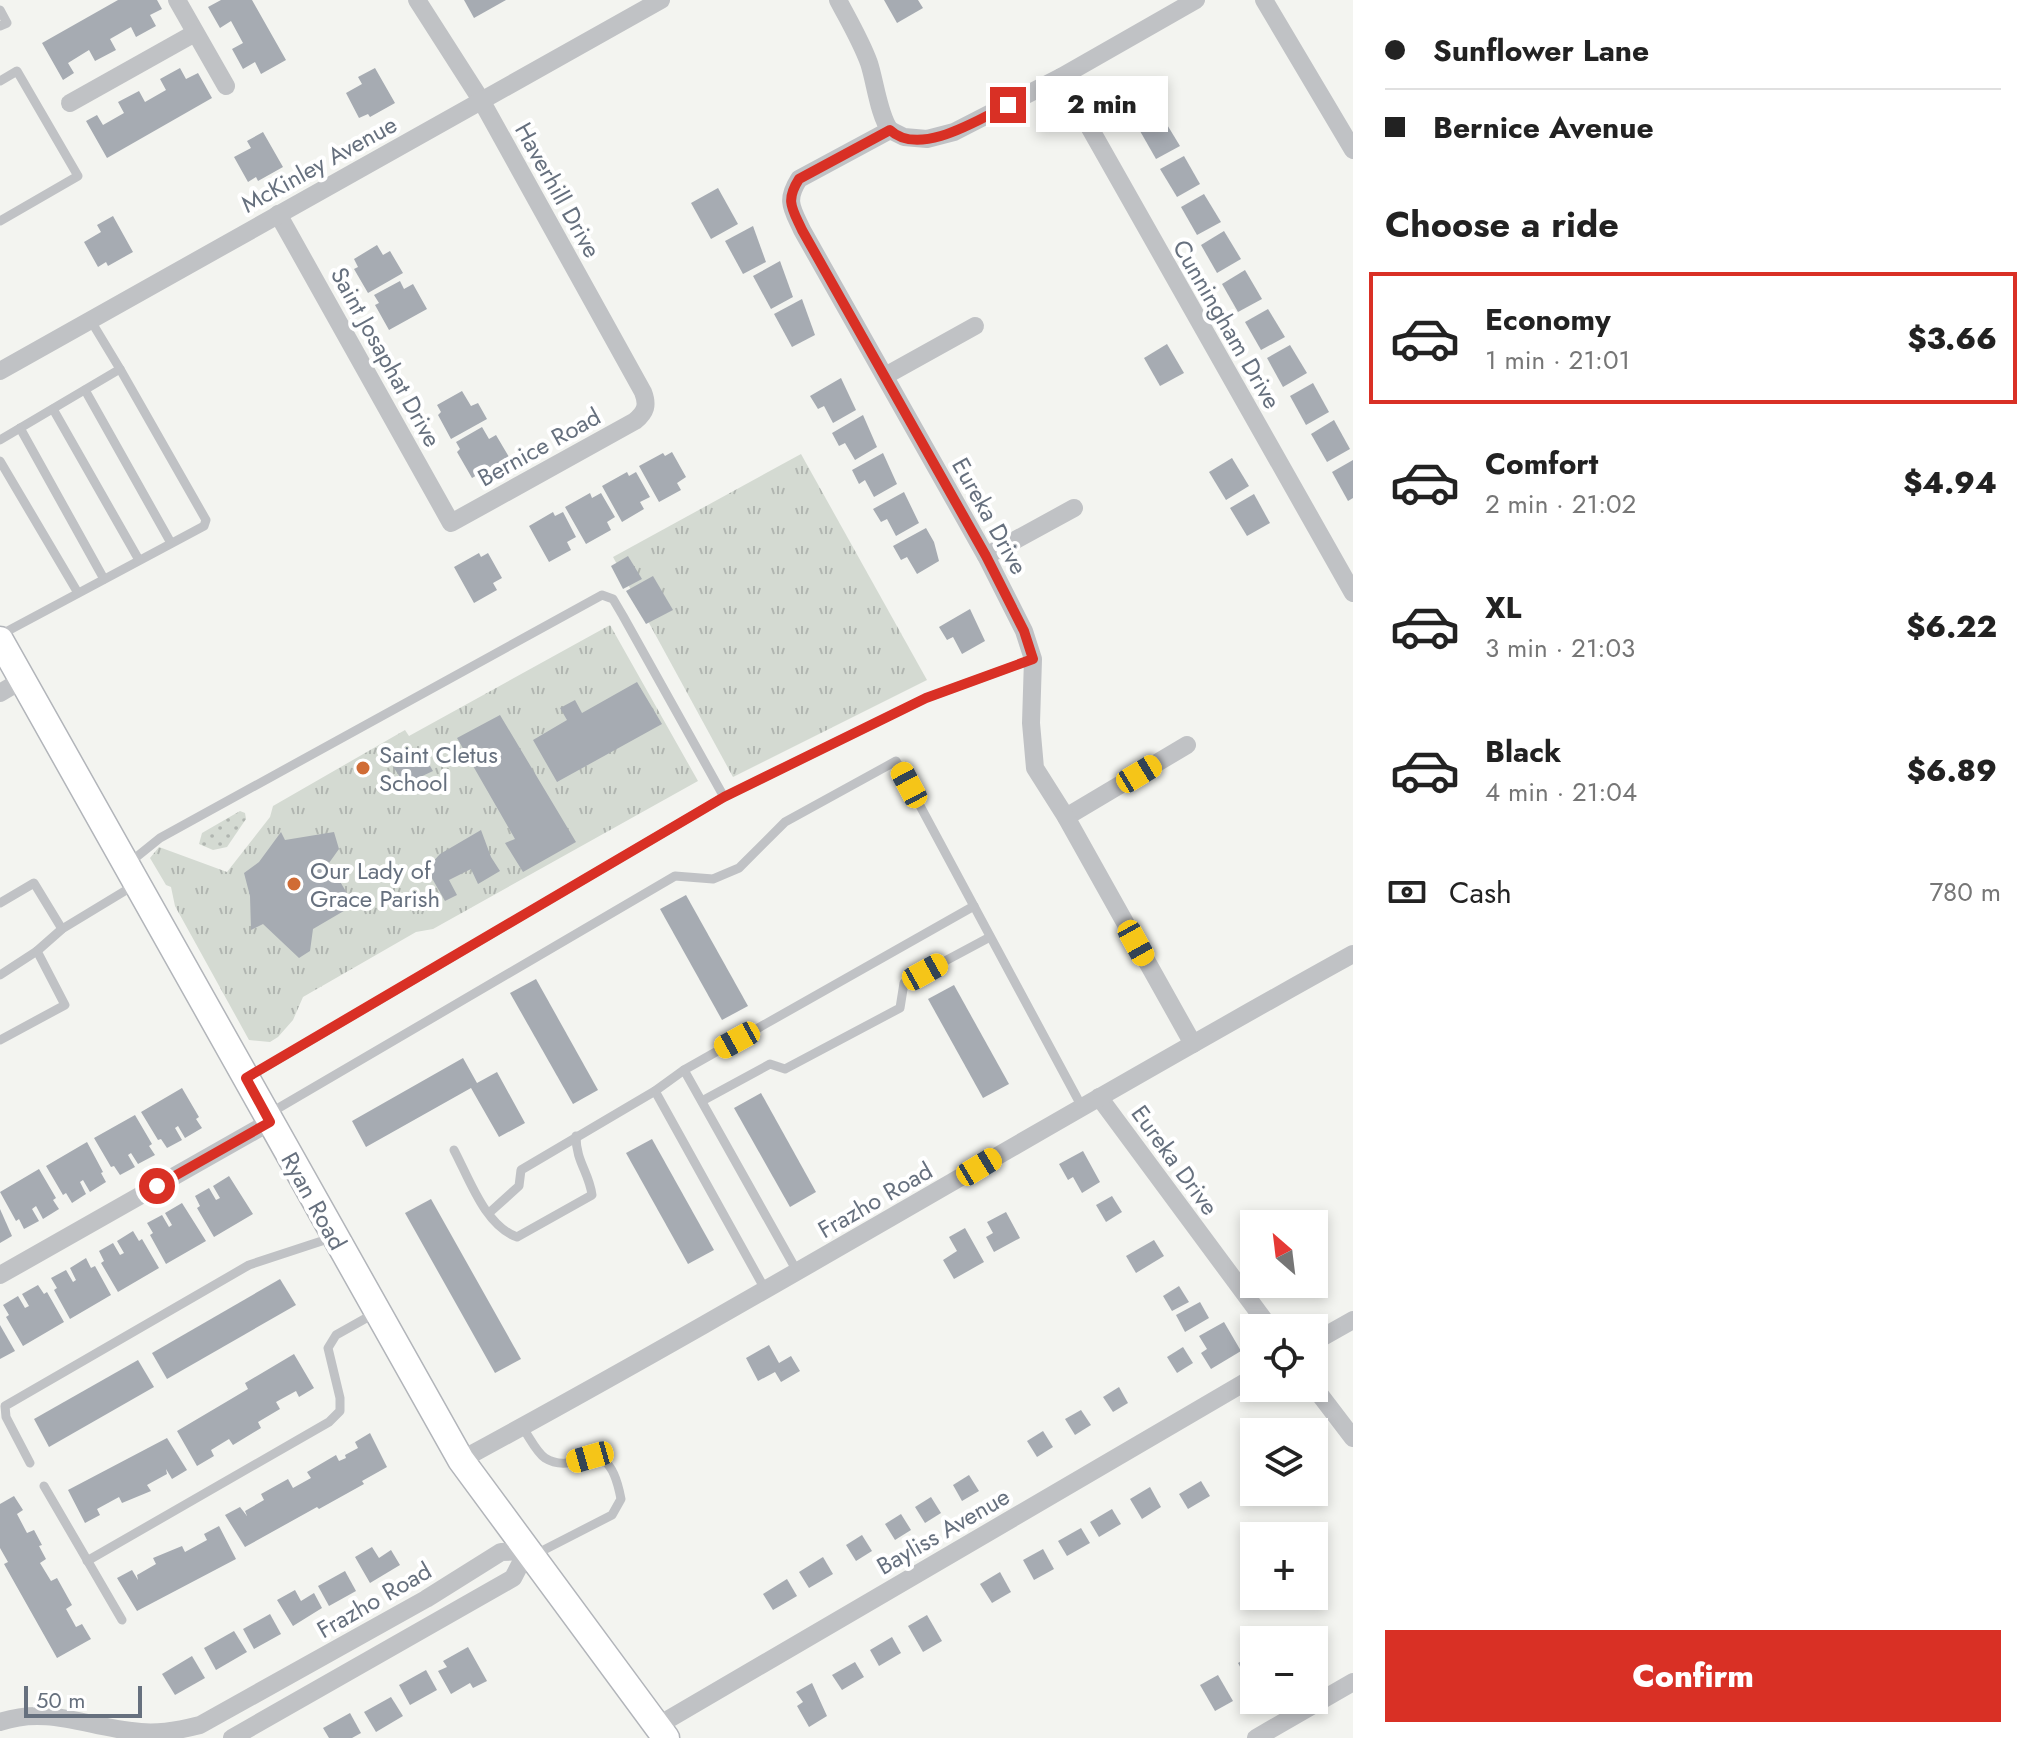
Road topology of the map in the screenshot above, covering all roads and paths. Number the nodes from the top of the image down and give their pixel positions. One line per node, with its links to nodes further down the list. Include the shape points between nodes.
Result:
1 (177, 0): 9 (street)
2 (417, 0): 13 (street, Haverhill Drive)
3 (661, 0): 13 (street, McKinley Avenue)
4 (838, 0): 15 (street, via 868,61)
5 (1196, 0): 10 (street)
6 (1264, 0): 16 (street)
7 (0, 10): 8 (lane, via 7,23)
8 (0, 26)
9 (195, 33): 12 (street); 14 (street)
10 (1061, 77): 15 (street, via 954,132 927,139); 37 (street, Cunningham Drive)
11 (0, 81): 18 (lane, via 17,71 78,176)
12 (226, 86)
13 (481, 100): 17 (street, McKinley Avenue); 25 (street, Haverhill Drive, via 643,392)
14 (70, 103)
15 (890, 130): 23 (street, Eureka Drive, via 812,170 791,192 802,230)
16 (1353, 150)
17 (278, 214): 19 (street, McKinley Avenue); 31 (street, Saint Josaphat Drive)
18 (0, 221)
19 (91, 321): 21 (lane); 22 (street, McKinley Avenue)
20 (975, 326): 23 (street)
21 (120, 369): 24 (lane); 32 (lane, via 206,520)
22 (0, 371)
23 (885, 376): 33 (street, Eureka Drive)
24 (85, 390): 26 (lane); 32 (lane)
25 (646, 408): 31 (street, Bernice Road, via 635,421)
26 (53, 409): 27 (lane); 34 (lane)
27 (20, 428): 28 (lane); 35 (lane)
28 (0, 440)
29 (0, 461): 36 (lane)
30 (1074, 508): 33 (street)
31 (451, 523)
32 (171, 543): 34 (lane)
33 (986, 556): 39 (street, Eureka Drive)
34 (139, 560): 35 (lane)
35 (104, 579): 36 (lane)
36 (78, 593): 38 (lane)
37 (1353, 593)
38 (0, 638): 40 (main road, Ryan Road)
39 (1033, 659): 42 (lane, via 926,698); 43 (street, Eureka Drive, via 1035,768)
40 (11, 686): 44 (main road, Ryan Road)
41 (1187, 745): 43 (street)
42 (724, 797): 44 (lane, via 613,599 602,595 160,838); 55 (lane)
43 (1066, 817): 53 (street, Eureka Drive)
44 (131, 875): 47 (lane); 55 (main road, Ryan Road)
45 (0, 903): 47 (lane, via 34,883)
46 (974, 906): 48 (lane); 54 (lane); 60 (lane, via 896,761 785,822 739,868 713,879 675,876)
47 (62, 929): 49 (lane)
48 (990, 937): 58 (lane, via 904,983 900,1008 785,1069 770,1064); 59 (lane)
49 (37, 951): 51 (lane); 52 (lane, via 65,1005)
50 (1353, 954): 53 (street, Frazho Road)
51 (0, 975)
52 (0, 1040)
53 (1193, 1044): 57 (street, Frazho Road)
54 (684, 1070): 56 (lane); 58 (lane)
55 (246, 1078): 60 (main road, Ryan Road)
56 (655, 1091): 61 (lane); 67 (lane)
57 (1099, 1097): 59 (street, Frazho Road); 69 (street, Eureka Drive)
58 (702, 1101): 65 (lane)
59 (1082, 1107): 65 (street, Frazho Road)
60 (268, 1119): 64 (main road, Ryan Road); 66 (street)
61 (576, 1136): 63 (lane, via 521,1170 519,1186); 63 (lane, via 576,1154 592,1195 517,1237 503,1232)
62 (454, 1150): 63 (lane)
63 (489, 1213)
64 (334, 1237): 68 (main road, Ryan Road); 77 (lane, via 249,1265 5,1406)
65 (798, 1273): 67 (street, Frazho Road)
66 (0, 1275)
67 (766, 1291): 74 (street, Frazho Road)
68 (377, 1312): 76 (main road, Ryan Road); 80 (lane, via 336,1335 328,1348 340,1398 340,1411 329,1422)
69 (1260, 1314)
70 (1353, 1320): 71 (street)
71 (1328, 1334)
72 (1240, 1385): 84 (street, Bayliss Avenue)
73 (1325, 1402): 75 (street)
74 (522, 1427): 76 (street, Frazho Road); 79 (lane, via 543,1457 556,1462 603,1460 617,1476 621,1499 612,1515)
75 (1353, 1438)
76 (461, 1460): 79 (main road, Ryan Road)
77 (30, 1463)
78 (44, 1486): 80 (lane)
79 (529, 1554): 83 (street, Frazho Road, via 501,1552 200,1725 153,1733 36,1714); 84 (main road, Ryan Road); 85 (street, Frazho Road, via 513,1578)
80 (87, 1561): 81 (lane)
81 (122, 1620)
82 (1353, 1682): 86 (street)
83 (0, 1722)
84 (662, 1732)
85 (232, 1738)
86 (1256, 1738)

